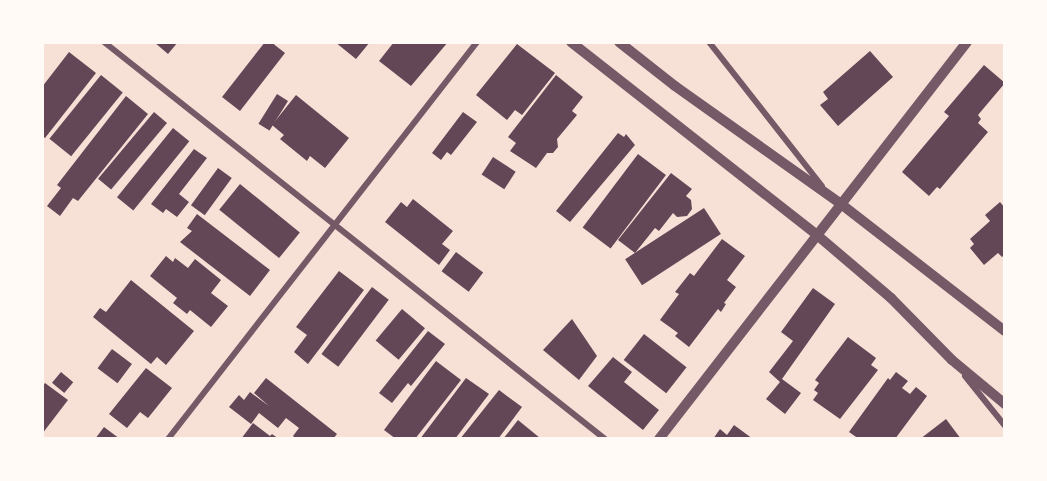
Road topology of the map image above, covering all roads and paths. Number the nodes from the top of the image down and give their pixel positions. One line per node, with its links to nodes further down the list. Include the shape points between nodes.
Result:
1 (104, 42): 9 (street)
2 (477, 42): 9 (street)
3 (571, 42): 10 (street)
4 (619, 42): 7 (street)
5 (709, 42): 7 (street)
6 (967, 42): 8 (street)
7 (830, 196): 8 (street)
8 (841, 204): 10 (street); 11 (street)
9 (334, 225): 15 (street); 16 (street)
10 (817, 235): 12 (street, via 891,298); 17 (street)
11 (1005, 331)
12 (952, 360): 13 (street); 14 (street)
13 (1005, 404)
14 (1005, 426)
15 (168, 439)
16 (605, 439)
17 (659, 439)

